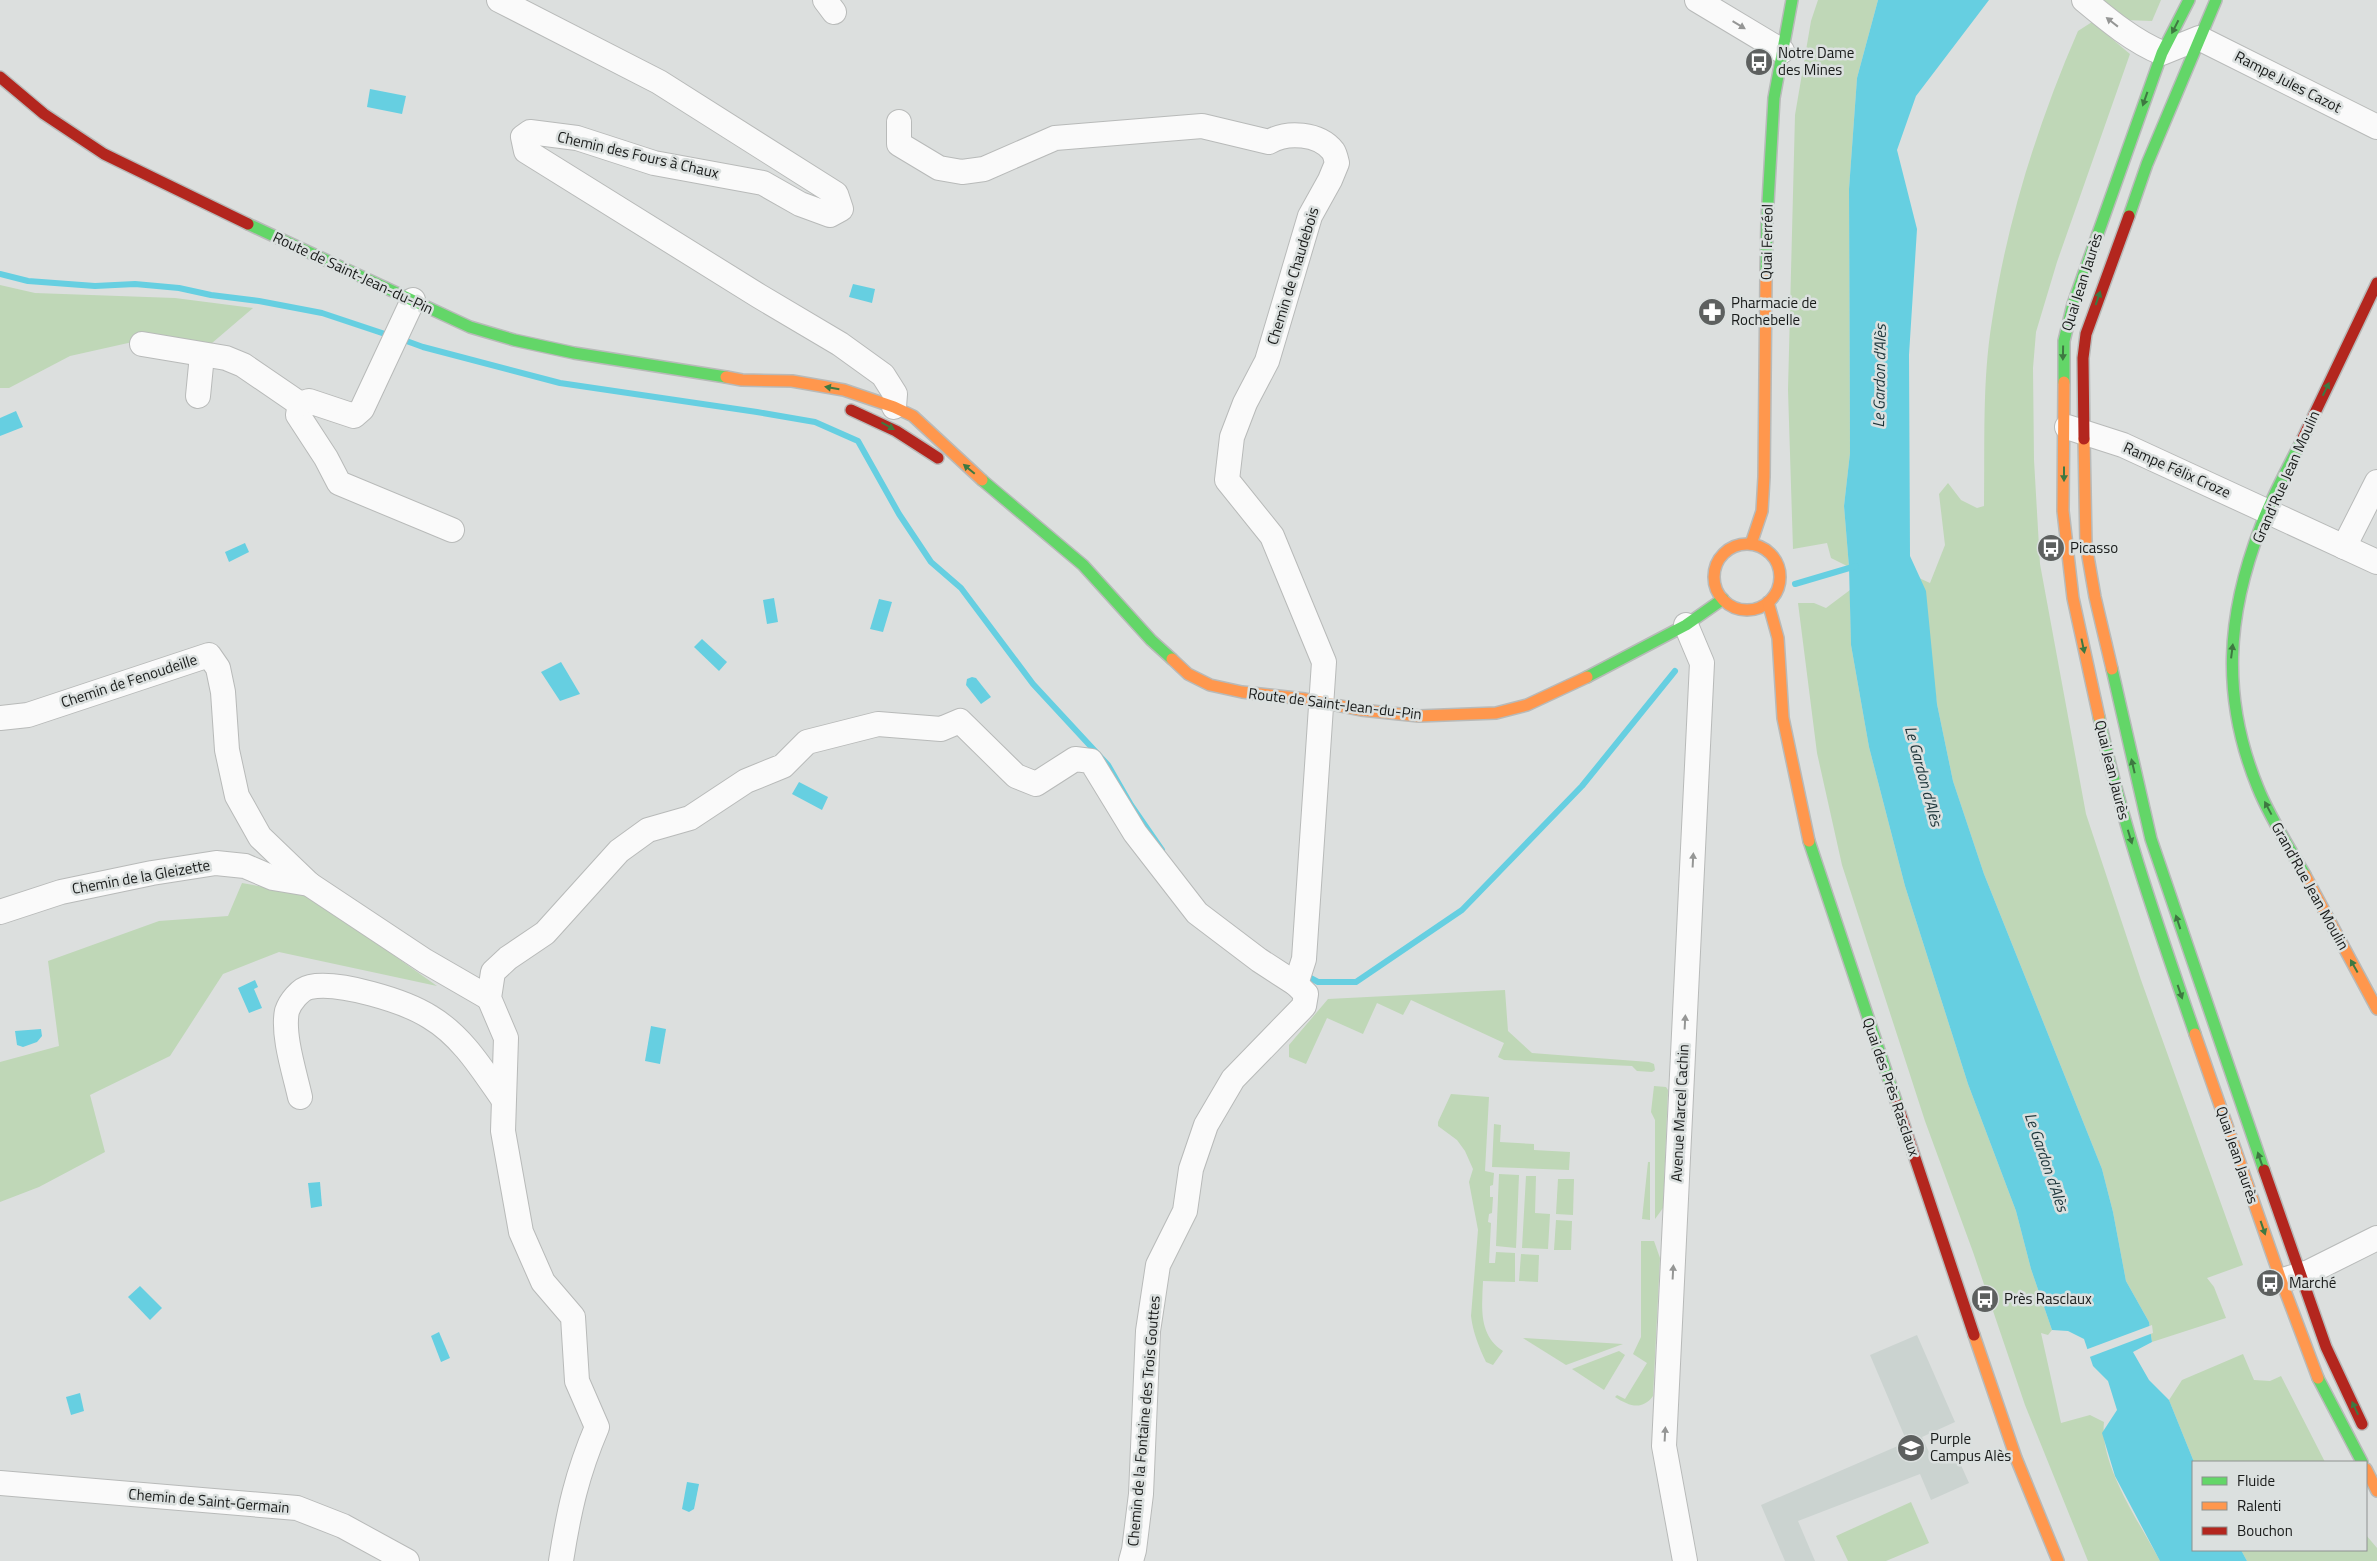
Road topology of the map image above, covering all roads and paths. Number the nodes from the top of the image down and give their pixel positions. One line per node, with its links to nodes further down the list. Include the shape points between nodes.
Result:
1 (499, 0): 26 (street, Chemin des Fours à Chaux, via 659,82 836,194 841,209 830,215 800,204 763,183 654,162 577,138 530,132 523,137 526,151 840,344 883,375 895,394)
2 (1697, 0): 10 (street, one-way to 10)
3 (1792, 0): 10 (main road, Quai Ferréol)
4 (2084, 0): 9 (street, one-way to 4)
5 (2189, 0): 9 (main road, Quai Jean Jaurès, one-way to 9)
6 (2198, 0): 8 (main road, via 2193,19)
7 (2216, 0): 8 (main road, Quai Jean Jaurès)
8 (2199, 38): 9 (street); 15 (street, Rampe Jules Cazot); 16 (main road, Quai Jean Jaurès)
9 (2150, 48): 12 (main road); 27 (main road, Quai Jean Jaurès, one-way to 27, via 2064,341)
10 (1782, 51): 32 (main road, Quai Ferréol, via 1774,98 1767,220 1762,511)
11 (0, 76): 18 (main road, Route de Saint-Jean-du-Pin, via 44,114 104,154)
12 (2166, 77)
13 (2161, 102): 16 (main road)
14 (899, 122): 39 (street, Chemin de Chaudebois, via 898,144 939,168 962,172 984,169 1055,138 1202,126 1269,142 1290,134 1314,138 1333,151 1337,163 1310,216 1267,360 1232,438 1227,480 1272,536 1324,662)
15 (2377, 127)
16 (2147, 164): 27 (main road, Quai Jean Jaurès, one-way to 16, via 2086,334)
17 (2377, 283): 30 (main road, Grand'Rue Jean Moulin, one-way to 17)
18 (413, 300): 21 (main road, Route de Saint-Jean-du-Pin, via 470,327 514,340); 24 (street, via 362,409 354,416 309,401)
19 (142, 344): 20 (street)
20 (202, 355): 23 (street); 24 (street, via 226,358 243,365)
21 (742, 380): 22 (main road, Route de Saint-Jean-du-Pin, via 756,387); 26 (main road, Route de Saint-Jean-du-Pin, one-way to 21, via 826,386 792,380)
22 (789, 393)
23 (198, 396)
24 (300, 404): 31 (street, via 298,415 339,483)
25 (844, 407): 29 (main road, Route de Saint-Jean-du-Pin, one-way to 29, via 915,441 981,492)
26 (894, 407): 29 (main road, Route de Saint-Jean-du-Pin, one-way to 26, via 913,416)
27 (2074, 429): 30 (street, Rampe Félix Croze, via 2123,445); 49 (main road, Quai Jean Jaurès, one-way to 27, via 2213,1024 2148,830 2095,597); 49 (main road, Quai Jean Jaurès, one-way to 49, via 2064,511 2073,598 2113,782 2164,945)
28 (2376, 485): 33 (street)
29 (1018, 512): 39 (main road, Route de Saint-Jean-du-Pin, via 1083,565 1151,640 1188,674 1210,685 1242,692)
30 (2267, 512): 33 (street, Rampe Félix Croze); 45 (main road, Grand'Rue Jean Moulin, one-way to 30, via 2258,789 2236,718 2231,660 2240,592)
31 (452, 530)
32 (1751, 544): 35 (main road, via 1768,552 1779,568 1779,586); 36 (main road, via 1732,548 1717,562 1714,582)
33 (2344, 547): 34 (street, Rampe Félix Croze)
34 (2377, 562)
35 (1768, 602): 36 (main road, via 1750,610); 59 (main road, Quai des Près Rasclaux, via 1778,638 1783,718 1810,847 2016,1458)
36 (1716, 604): 37 (main road, Route de Saint-Jean-du-Pin); 38 (street, Avenue Marcel Cachin)
37 (1686, 625): 38 (street, Avenue Marcel Cachin); 39 (main road, Route de Saint-Jean-du-Pin, via 1554,694 1496,713 1419,716)
38 (1702, 663): 58 (street, Avenue Marcel Cachin, one-way to 38, via 1664,1446)
39 (1322, 702): 43 (street, via 1304,959)
40 (0, 718): 41 (street, Chemin de Fenoudeille, via 28,715 209,655 218,668 223,692 227,750 237,796 260,837)
41 (309, 884): 42 (street, Chemin de la Gleizette, via 273,878 245,866 216,863 61,892); 44 (street, Chemin de la Gleizette, via 425,961)
42 (0, 912)
43 (1296, 984): 44 (street, via 1197,913 1135,833 1090,760 1075,759 1036,784 1016,776 960,721 941,729 878,724 807,742 783,766 746,781 690,818 648,830 619,851 545,932 493,972); 57 (street, Chemin de la Fontaine des Trois Gouttes, via 1306,994 1304,1006 1233,1079 1206,1125 1191,1169 1185,1211 1158,1265 1148,1331 1141,1494)
44 (489, 998): 47 (street, via 506,1038)
45 (2377, 1009)
46 (300, 1097): 47 (street, via 288,1044 288,1011 296,996 308,987 345,988 392,999 431,1017 468,1048)
47 (503, 1099): 56 (street, via 503,1131 521,1232 543,1282 574,1317 577,1382 597,1427 570,1504)
48 (2377, 1238): 49 (street)
49 (2290, 1277): 50 (main road, Quai Jean Jaurès, one-way to 49); 51 (main road, Quai Jean Jaurès, via 2315,1372)
50 (2368, 1436)
51 (2361, 1461)
52 (2367, 1471): 54 (main road)
53 (0, 1484): 55 (street, Chemin de Saint-Germain, via 297,1508 343,1526)
54 (2377, 1491)
55 (407, 1561)
56 (561, 1561)
57 (1131, 1561)
58 (1685, 1561)
59 (2058, 1561)

